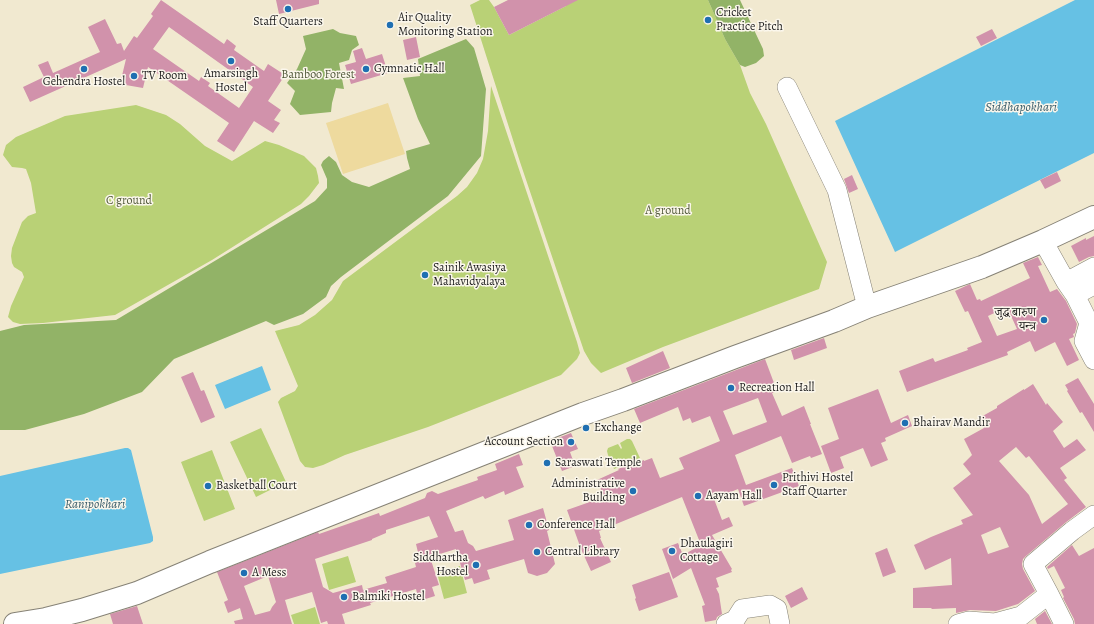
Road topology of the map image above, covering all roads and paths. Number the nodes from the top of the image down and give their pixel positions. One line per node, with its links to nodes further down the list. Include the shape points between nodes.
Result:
1 (787, 87): 7 (street, via 837,190)
2 (1094, 217): 3 (main road)
3 (1043, 241): 6 (street); 7 (main road, via 982,267)
4 (1094, 267): 6 (street)
5 (1094, 285): 6 (street)
6 (1070, 288): 8 (street, via 1089,323 1084,341)
7 (867, 307): 11 (main road, via 583,414 137,593 82,610)
8 (1094, 360)
9 (1094, 515): 10 (street, via 1032,564)
10 (1049, 594): 14 (street, via 1021,616 995,623 969,621); 15 (street)
11 (15, 624)
12 (726, 624): 13 (street, via 735,620 742,609 770,605 776,609)
13 (780, 624)
14 (958, 624)
15 (1064, 624)

